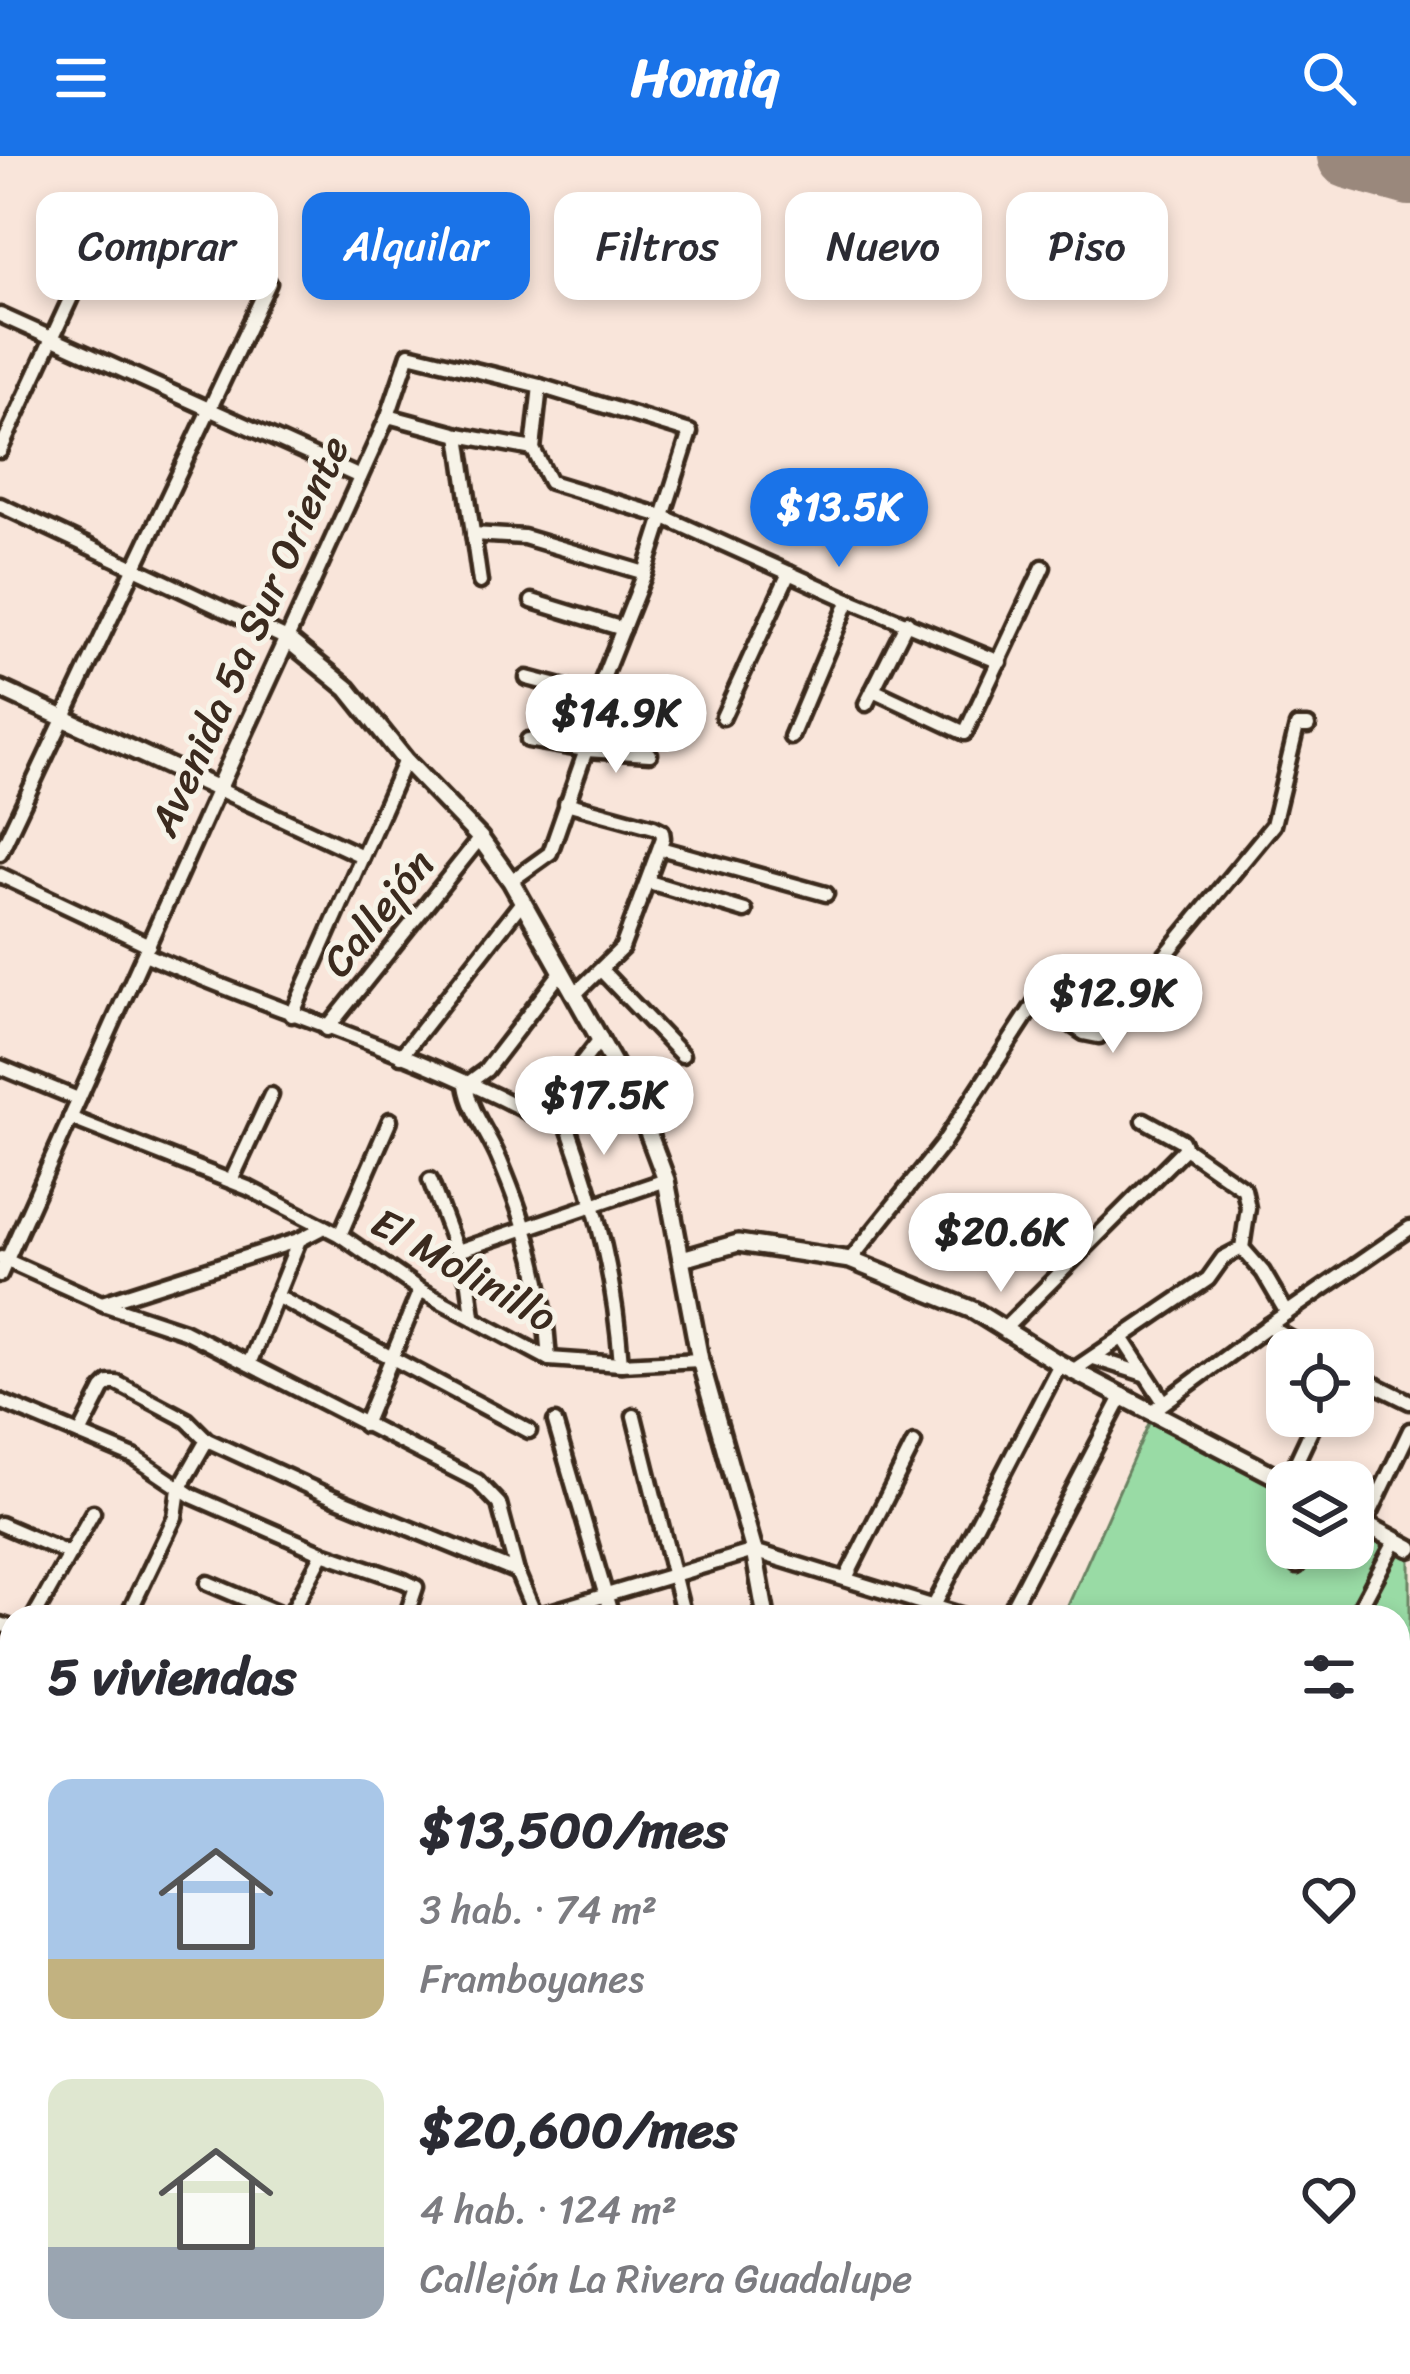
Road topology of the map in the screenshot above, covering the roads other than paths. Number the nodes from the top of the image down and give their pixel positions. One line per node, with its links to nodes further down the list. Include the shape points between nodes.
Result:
1 (70, 300): 4 (street)
2 (261, 300): 6 (street)
3 (0, 315): 4 (street)
4 (52, 339): 6 (street); 10 (street)
5 (540, 386): 7 (street, Avenida 5a Sur Oriente, via 409,354); 9 (street); 13 (street, via 689,432)
6 (209, 410): 11 (street); 16 (street)
7 (388, 416): 8 (street); 11 (street, Avenida 5a Sur Oriente)
8 (459, 435): 9 (street); 14 (street)
9 (533, 449): 13 (street, via 550,482)
10 (0, 451)
11 (360, 477): 24 (street, Avenida 5a Sur Oriente)
12 (0, 505): 16 (street)
13 (662, 516): 17 (street); 18 (street)
14 (473, 534): 17 (street, via 524,537); 19 (street)
15 (1042, 567): 25 (street)
16 (134, 568): 24 (street); 30 (street)
17 (645, 573): 23 (street)
18 (789, 573): 20 (street); 29 (street)
19 (480, 582)
20 (849, 600): 22 (street); 32 (street)
21 (532, 601): 23 (street)
22 (907, 622): 25 (street); 25 (street, via 870,697 965,733)
23 (623, 629): 28 (street)
24 (287, 639): 36 (street, via 348,689); 37 (street, Avenida 5a Sur Oriente)
25 (1000, 662)
26 (527, 678): 28 (street)
27 (0, 689): 30 (street)
28 (596, 696): 34 (street)
29 (723, 717)
30 (63, 718): 37 (street); 41 (street)
31 (1308, 726): 80 (street, via 1297,727 1274,825 1099,1036 1036,1001 942,1144)
32 (791, 736)
33 (528, 740): 34 (street)
34 (586, 750): 35 (street); 38 (street)
35 (650, 754)
36 (405, 760): 39 (street); 42 (street)
37 (218, 789): 42 (street); 49 (street, Avenida 5a Sur Oriente)
38 (566, 803): 40 (street, via 662,831); 44 (street, via 550,853)
39 (480, 838): 44 (street); 54 (street, Callejón)
40 (660, 848): 45 (street); 46 (street)
41 (0, 853)
42 (362, 856): 53 (street)
43 (0, 875): 49 (street)
44 (511, 881): 47 (street)
45 (649, 882): 48 (street); 51 (street, via 622,948)
46 (826, 894)
47 (522, 902): 50 (street); 57 (street)
48 (745, 911)
49 (147, 950): 53 (street); 61 (street, Avenida 5a Sur Oriente)
50 (562, 971): 52 (street); 59 (street)
51 (602, 971): 52 (street); 56 (street)
52 (574, 995): 55 (street)
53 (292, 1015): 54 (street)
54 (327, 1029): 57 (street)
55 (601, 1038): 59 (street, via 538,1115); 68 (street)
56 (682, 1055)
57 (401, 1056): 59 (street)
58 (0, 1067): 61 (street)
59 (466, 1085): 71 (street)
60 (271, 1095): 69 (street)
61 (78, 1100): 62 (street, Avenida 5a Sur Oriente)
62 (70, 1118): 69 (street, El Molinillo); 79 (street, Avenida 5a Sur Oriente)
63 (390, 1120): 74 (street)
64 (1144, 1120): 66 (street)
65 (569, 1130): 70 (street)
66 (1185, 1148): 76 (street, via 1244,1189); 88 (street)
67 (430, 1180): 77 (street)
68 (666, 1180): 70 (street); 78 (street)
69 (231, 1181): 72 (street, El Molinillo)
70 (595, 1202): 71 (street); 96 (street, via 616,1292)
71 (527, 1226): 77 (street); 93 (street)
72 (324, 1227): 74 (street, El Molinillo); 75 (street)
73 (1410, 1228): 85 (street)
74 (340, 1235): 82 (street, El Molinillo)
75 (299, 1240): 83 (street); 84 (street)
76 (1242, 1248): 85 (street); 90 (street)
77 (458, 1251): 86 (street)
78 (682, 1258): 80 (street, via 738,1243); 94 (street)
79 (4, 1259): 81 (street, Avenida 5a Sur Oriente); 84 (street)
80 (850, 1260): 88 (street)
81 (0, 1275)
82 (420, 1290): 86 (street, El Molinillo); 92 (street)
83 (276, 1296): 92 (street); 95 (street)
84 (103, 1303): 95 (street)
85 (1286, 1313): 87 (street)
86 (473, 1316): 93 (street, El Molinillo)
87 (1268, 1326): 89 (street); 103 (street)
88 (1006, 1327): 97 (street)
89 (1273, 1329)
90 (1123, 1339): 91 (street); 98 (street)
91 (1094, 1358): 97 (street); 98 (street)
92 (391, 1359): 106 (street); 108 (street)
93 (549, 1359): 96 (street, El Molinillo)
94 (700, 1360): 96 (street, El Molinillo); 119 (street)
95 (249, 1364): 106 (street)
96 (621, 1364)
97 (1067, 1367): 100 (street); 127 (street)
98 (1145, 1374): 103 (street)
99 (1374, 1384): 102 (street)
100 (1124, 1395): 103 (street); 138 (street)
101 (0, 1401): 109 (street)
102 (1410, 1402)
103 (1158, 1407): 112 (street)
104 (634, 1416): 123 (street)
105 (555, 1422): 126 (street)
106 (364, 1425): 122 (street, via 490,1492)
107 (1410, 1430): 114 (street)
108 (529, 1431)
109 (80, 1434): 110 (street, via 109,1383 117,1383); 113 (street, via 134,1456)
110 (207, 1439): 113 (street); 122 (street)
111 (914, 1443): 124 (street)
112 (1266, 1470)
113 (181, 1490): 120 (street); 129 (street)
114 (1374, 1494)
115 (93, 1512): 121 (street)
116 (0, 1524): 121 (street)
117 (1374, 1529): 118 (street)
118 (1403, 1544): 139 (street)
119 (754, 1551): 123 (street); 124 (street); 137 (street)
120 (323, 1553): 131 (street); 132 (street, via 416,1587)
121 (70, 1554): 128 (street)
122 (518, 1573): 133 (street)
123 (676, 1576): 126 (street); 136 (street)
124 (846, 1578): 127 (street)
125 (208, 1583): 130 (street)
126 (608, 1596): 134 (street); 135 (street)
127 (934, 1604)
128 (41, 1605)
129 (133, 1605)
130 (246, 1605)
131 (295, 1605)
132 (410, 1605)
133 (531, 1605)
134 (575, 1605)
135 (610, 1605)
136 (682, 1605)
137 (764, 1605)
138 (1013, 1605)
139 (1363, 1605)

